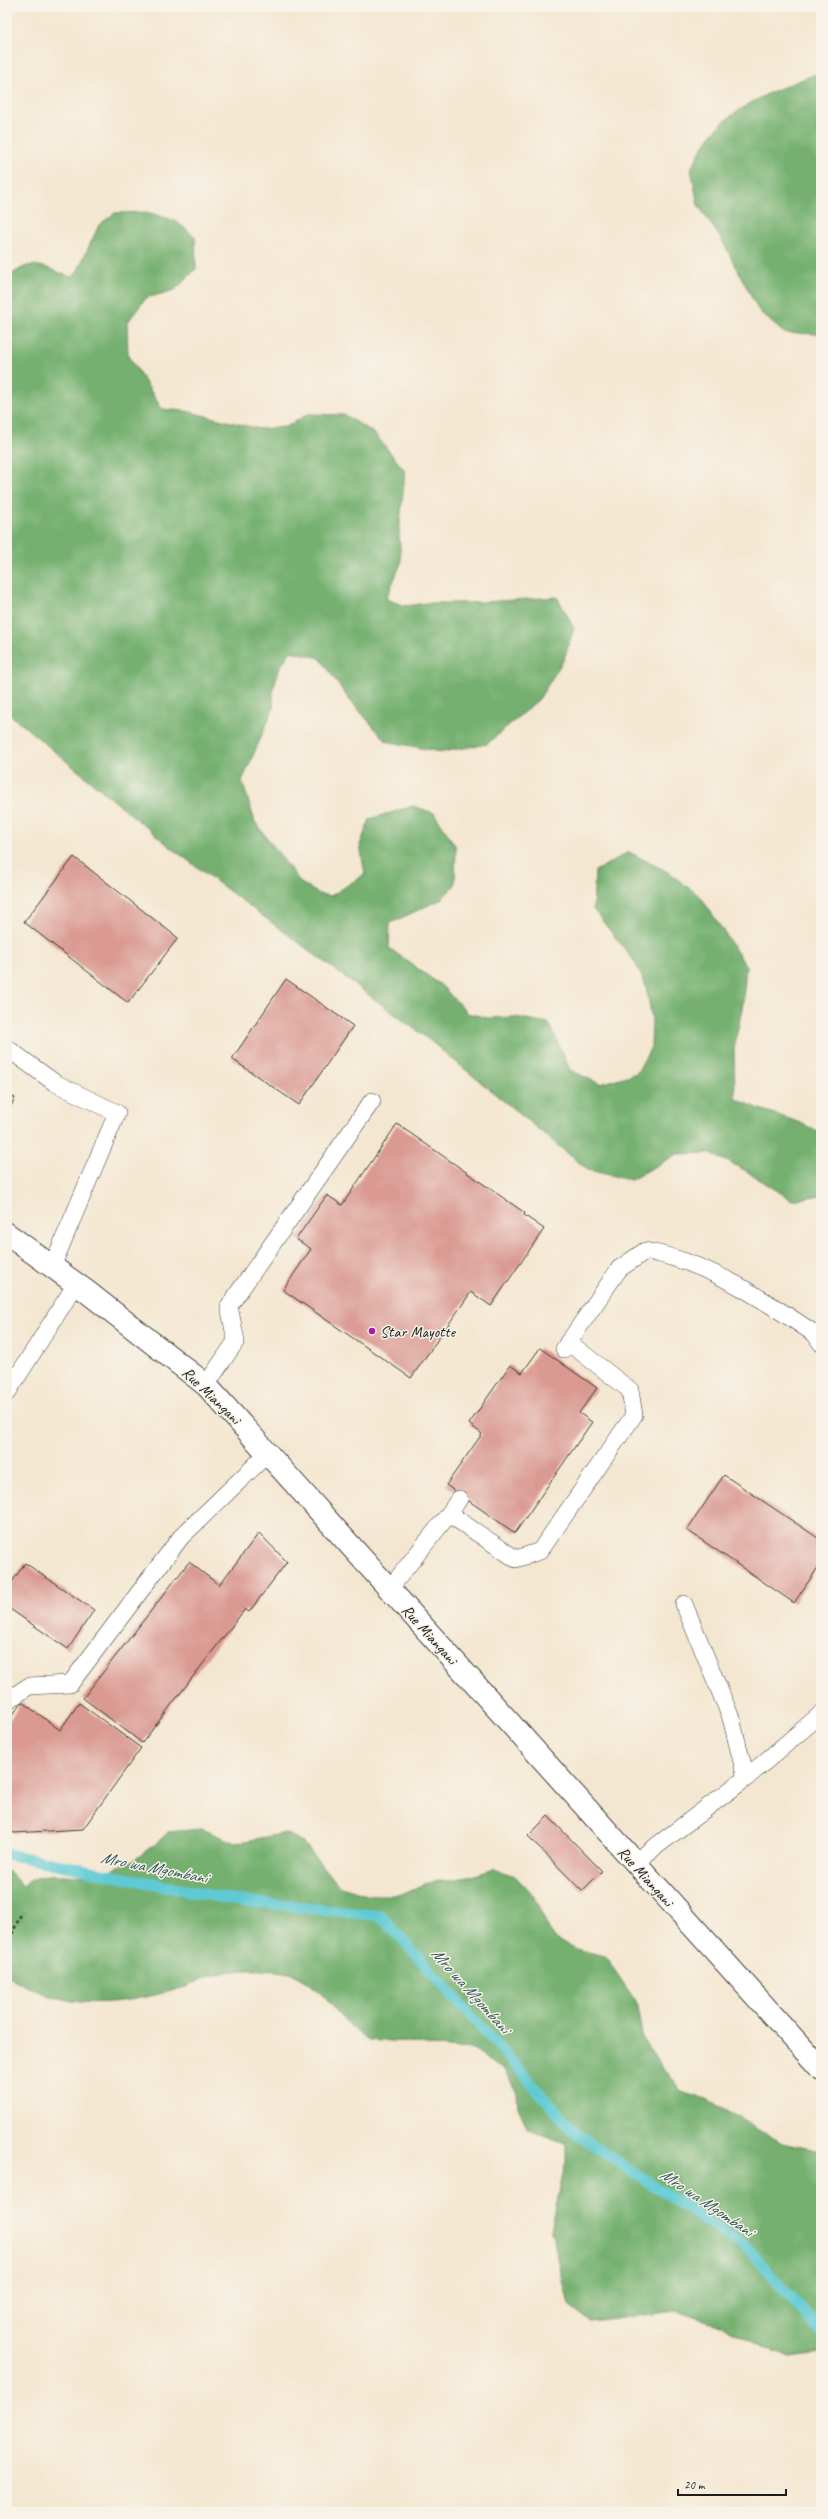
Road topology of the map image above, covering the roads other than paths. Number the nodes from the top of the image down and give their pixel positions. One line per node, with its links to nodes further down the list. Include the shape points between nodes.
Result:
1 (7, 1048): 4 (lane, via 55,1083 117,1113)
2 (372, 1101): 7 (lane, via 229,1306 236,1340)
3 (7, 1234): 4 (street, Rue Miangani)
4 (52, 1267): 5 (street, Rue Miangani)
5 (76, 1284): 7 (street, Rue Miangani); 8 (lane)
6 (821, 1343): 11 (lane, via 815,1334 754,1293 673,1256 645,1251 619,1269 566,1346 630,1390 634,1415 540,1551 516,1559)
7 (206, 1385): 9 (street, Rue Miangani)
8 (7, 1393)
9 (269, 1452): 12 (street, Rue Miangani); 14 (lane, via 181,1537 70,1684 29,1686)
10 (459, 1499): 11 (lane)
11 (449, 1514): 12 (lane)
12 (390, 1588): 17 (street, Rue Miangani)
13 (684, 1604): 16 (lane, via 731,1718)
14 (7, 1702)
15 (821, 1714): 16 (lane)
16 (746, 1778): 17 (lane)
17 (634, 1863): 18 (street, Rue Miangani)
18 (821, 2069)

